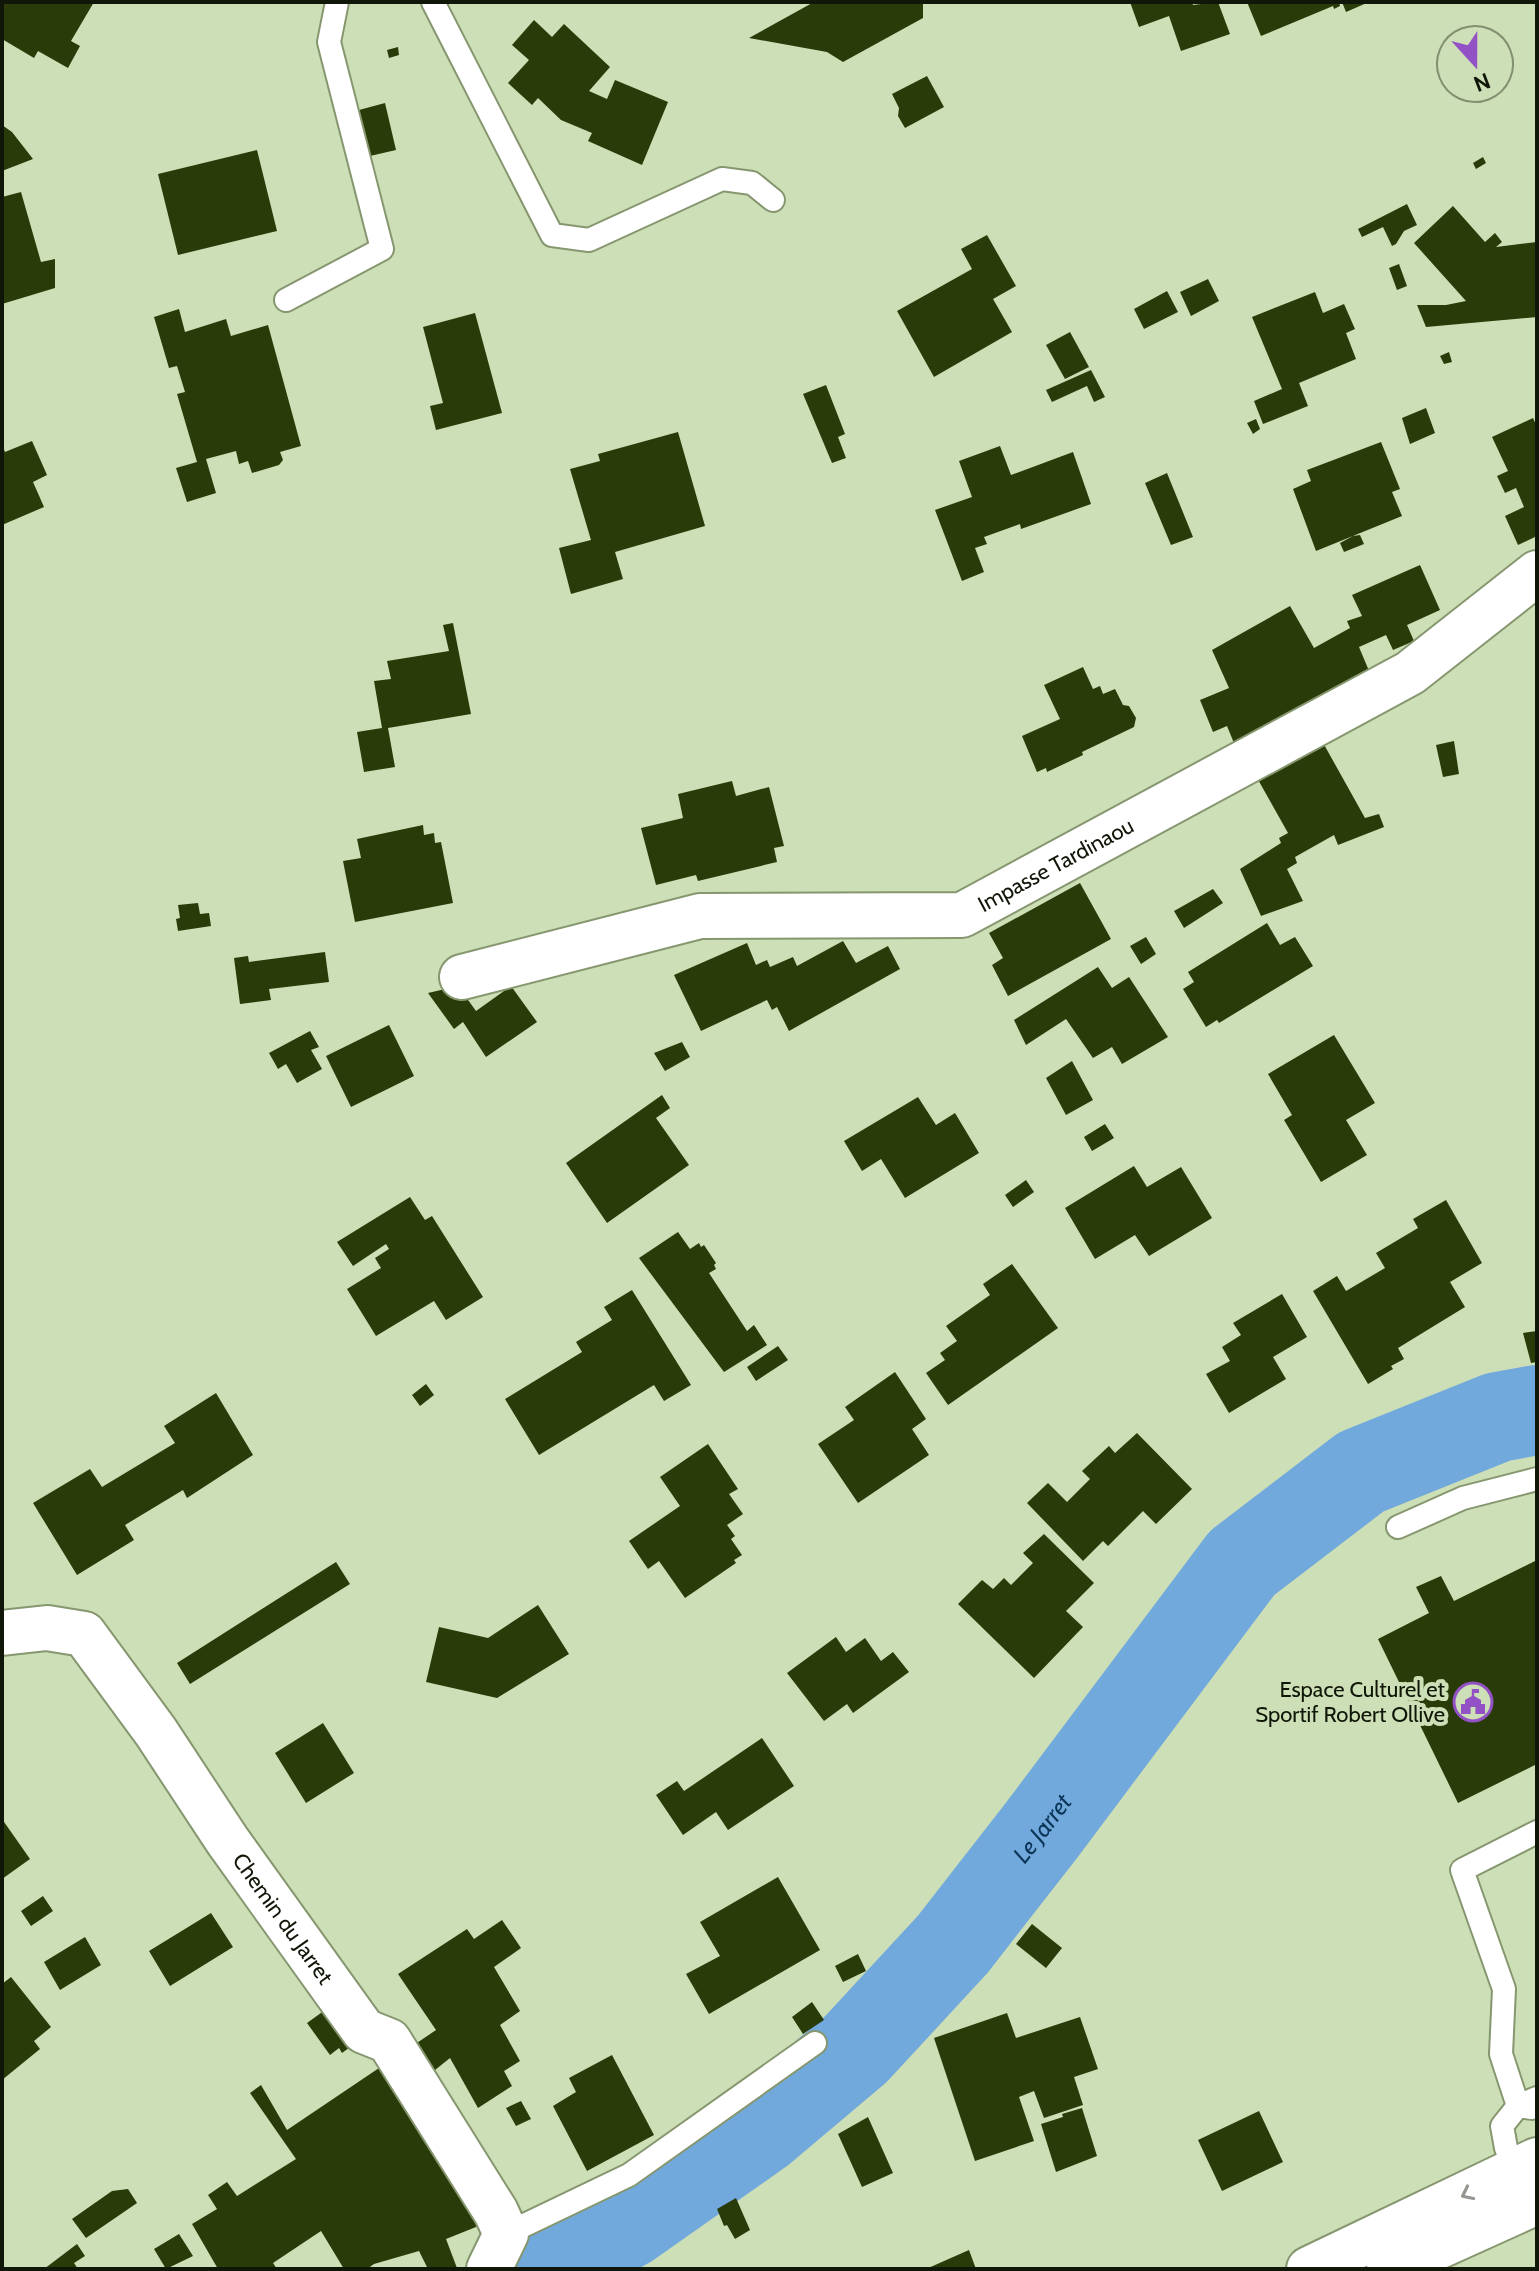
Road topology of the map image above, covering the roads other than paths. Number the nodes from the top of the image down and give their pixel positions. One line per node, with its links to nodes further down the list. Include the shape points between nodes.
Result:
1 (337, 2): 4 (lane, via 329,42 382,249)
2 (433, 2): 3 (lane, via 552,235 589,240 722,179 752,183)
3 (773, 200)
4 (286, 300)
5 (1537, 573): 6 (street, Impasse Tardinaou, via 1410,673 962,915 700,916)
6 (462, 977)
7 (1537, 1479): 8 (lane, via 1463,1498)
8 (1398, 1527)
9 (2, 1633): 14 (street, Chemin du Jarret, via 47,1628 84,1634 364,2031 389,2041 496,2212)
10 (1537, 1832): 12 (lane, via 1462,1870 1504,1989 1501,2054)
11 (815, 2043): 14 (lane, via 629,2175)
12 (1531, 2104): 13 (lane, via 1502,2126 1506,2148)
13 (1530, 2184): 15 (street, one-way to 15); 16 (street)
14 (498, 2252)
15 (1309, 2269)
16 (1389, 2269)

